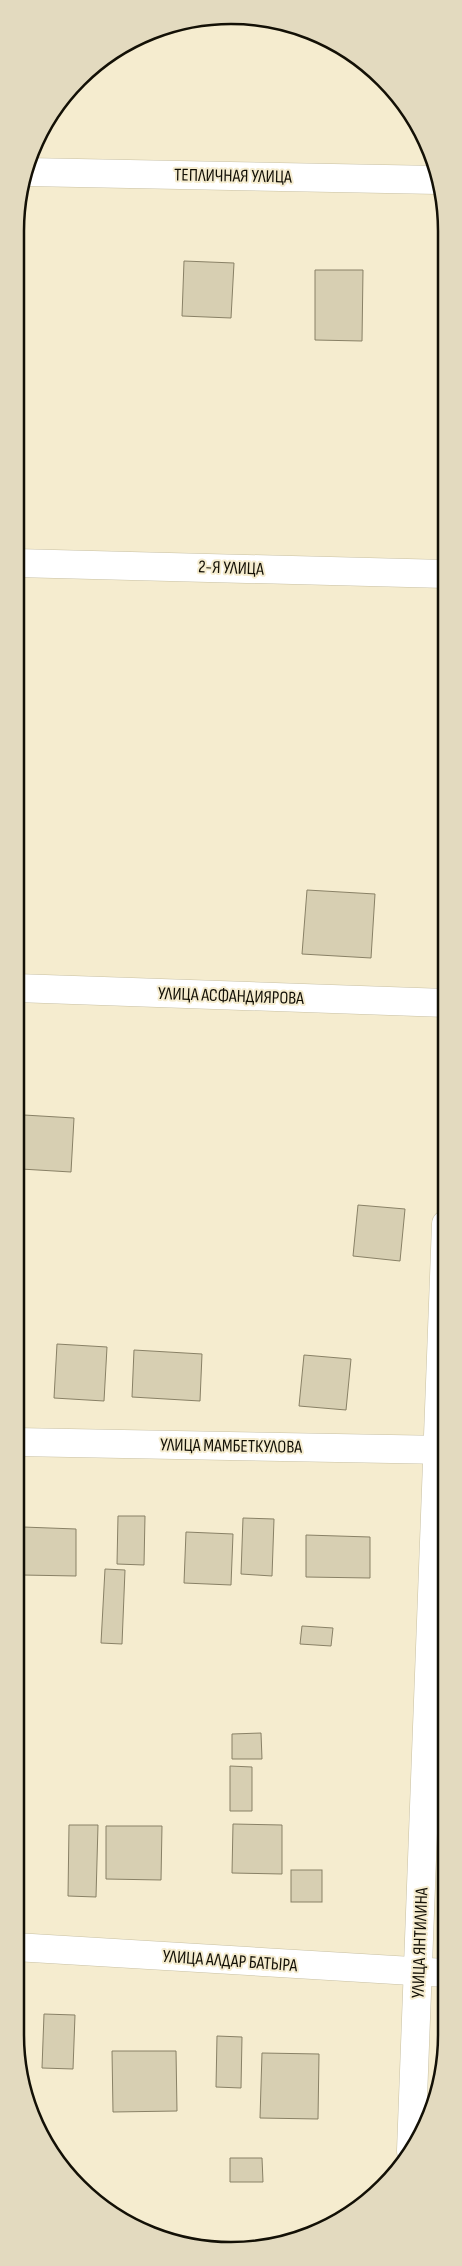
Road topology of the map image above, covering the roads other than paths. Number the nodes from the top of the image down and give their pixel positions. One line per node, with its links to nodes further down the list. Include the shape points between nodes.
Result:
1 (33, 172): 2 (street, ТЕПЛИЧНАЯ УЛИЦА)
2 (432, 180)
3 (24, 562): 4 (street, 2-Я УЛИЦА)
4 (438, 574)
5 (24, 988): 6 (street, УЛИЦА АСФАНДИЯРОВА)
6 (438, 1003)
7 (24, 1442): 8 (street, УЛИЦА МАМБЕТКУЛОВА)
8 (438, 1450)
9 (438, 1537): 11 (street, УЛИЦА ЯНТИЛИНА)
10 (24, 1949): 11 (street, УЛИЦА АЛДАР БАТЫРА)
11 (418, 1972): 12 (street, УЛИЦА АЛДАР БАТЫРА); 13 (street, УЛИЦА ЯНТИЛИНА)
12 (438, 1973)
13 (412, 2136)

